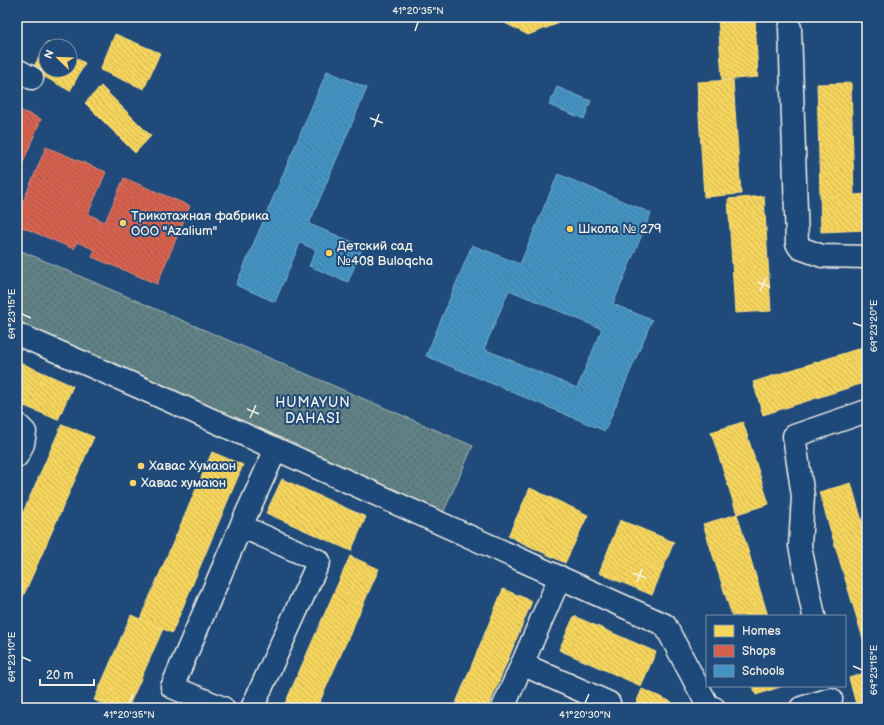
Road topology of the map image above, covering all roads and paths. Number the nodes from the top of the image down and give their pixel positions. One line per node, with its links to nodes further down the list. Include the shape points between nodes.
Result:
1 (790, 28): 2 (lane, via 797,243 800,248 822,256)
2 (867, 257)
3 (17, 334): 6 (lane)
4 (867, 411): 10 (lane, via 794,436 803,496 800,546)
5 (17, 424): 7 (lane, via 25,432)
6 (276, 448): 8 (lane); 9 (lane)
7 (17, 456)
8 (240, 526): 14 (lane, via 172,687); 15 (lane, via 319,561)
9 (560, 577): 11 (lane); 13 (lane, via 665,625)
10 (814, 615)
11 (522, 664): 16 (lane); 17 (lane, via 609,704)
12 (830, 698): 18 (lane)
13 (710, 707)
14 (223, 708)
15 (252, 708)
16 (502, 708)
17 (607, 708)
18 (801, 708)

